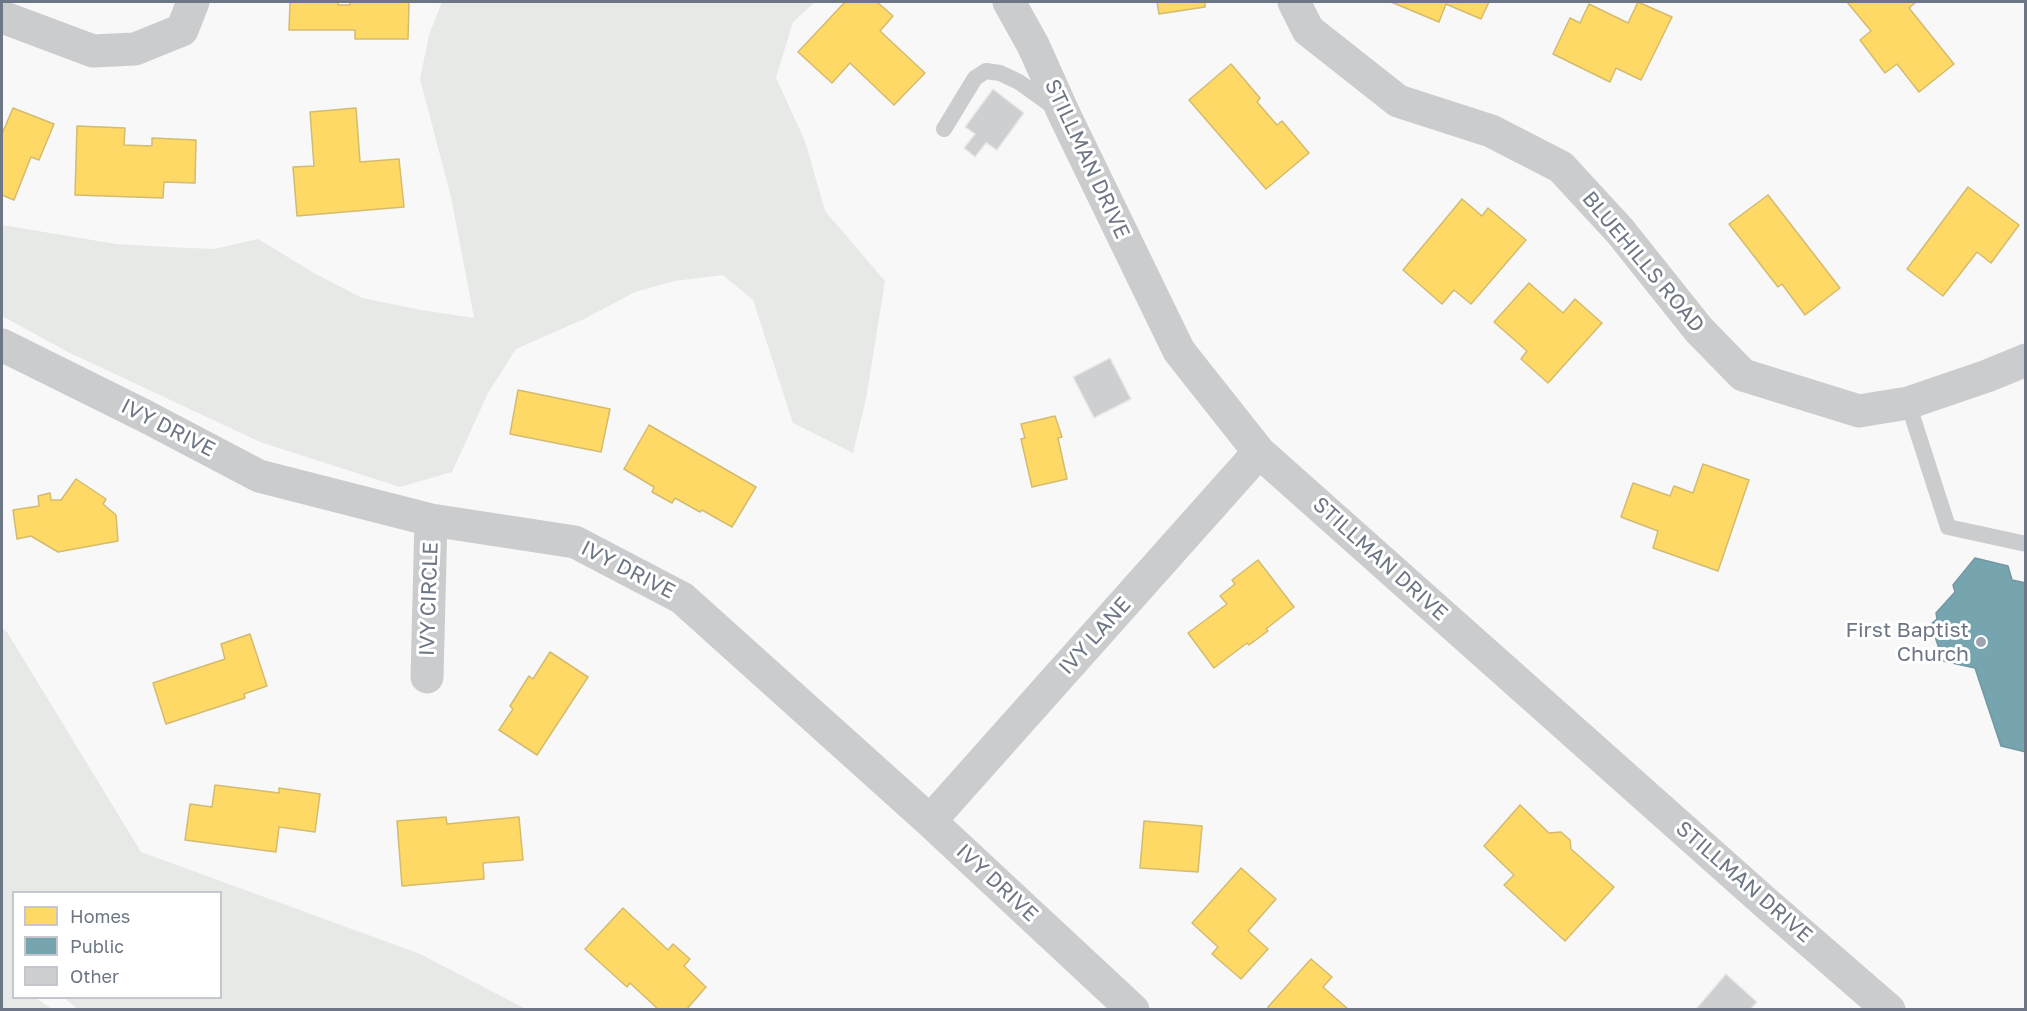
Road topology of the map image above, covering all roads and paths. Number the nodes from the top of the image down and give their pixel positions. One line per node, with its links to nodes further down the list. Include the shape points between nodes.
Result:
1 (193, 2): 4 (street, via 182,30 135,49 93,51)
2 (1009, 2): 5 (street, STILLMAN DRIVE)
3 (1294, 2): 9 (street, BLUEHILLS ROAD, via 1308,30 1398,101 1491,131 1561,167 1620,231 1699,330 1743,375 1859,411)
4 (2, 17)
5 (1064, 114): 6 (lane, via 1019,82 986,71 975,78); 10 (street, STILLMAN DRIVE, via 1179,351)
6 (944, 129)
7 (2, 345): 11 (street, IVY DRIVE, via 259,476)
8 (2025, 360): 9 (street, BLUEHILLS ROAD)
9 (1908, 404): 12 (lane, via 1948,527)
10 (1259, 452): 14 (street, IVY LANE); 16 (street, STILLMAN DRIVE)
11 (431, 520): 13 (street, IVY CIRCLE); 14 (street, IVY DRIVE, via 575,542 682,598)
12 (2025, 544)
13 (427, 677)
14 (930, 821): 15 (street, IVY DRIVE)
15 (1133, 1010)
16 (1889, 1010)

